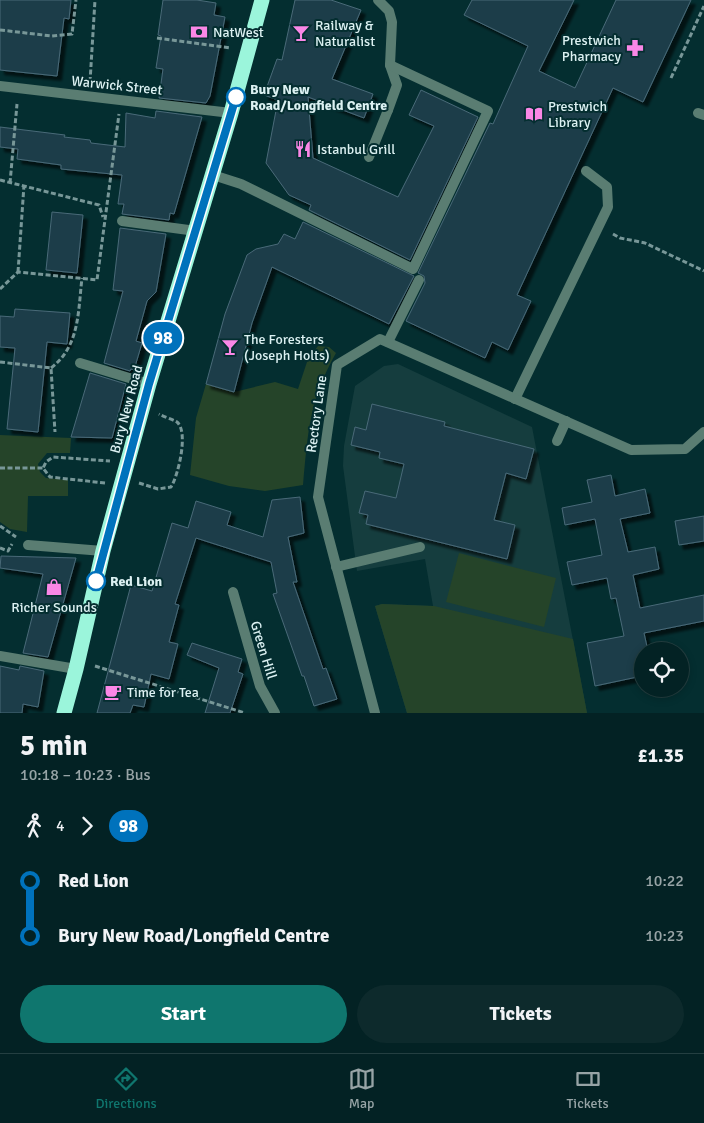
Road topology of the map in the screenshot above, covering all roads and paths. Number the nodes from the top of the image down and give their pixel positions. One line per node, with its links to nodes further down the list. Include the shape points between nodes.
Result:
1 (76, 0): 6 (path, via 72,34 52,36)
2 (95, 0): 13 (path)
3 (262, 0): 8 (highway, Bury New Road)
4 (378, 0): 9 (street, via 389,11 392,22)
5 (704, 6): 10 (path)
6 (0, 30)
7 (157, 38): 8 (path)
8 (249, 50): 15 (highway, Bury New Road)
9 (390, 65): 16 (street, via 398,85); 18 (street, via 488,111 413,269 241,184)
10 (671, 78)
11 (0, 86): 12 (street, Warwick Street)
12 (19, 89): 13 (street, Warwick Street); 20 (path)
13 (88, 95): 14 (street, Warwick Street)
14 (121, 99): 15 (street, Warwick Street); 22 (path)
15 (231, 113): 18 (highway, Bury New Road)
16 (369, 157)
17 (586, 171): 24 (street, via 607,187 608,207)
18 (213, 175): 25 (highway, Bury New Road)
19 (0, 180): 20 (path)
20 (10, 183): 21 (path)
21 (24, 186): 22 (path, via 99,205); 27 (path)
22 (104, 219): 28 (path, via 97,280)
23 (122, 221): 25 (street)
24 (599, 226): 26 (path, via 620,238 645,243); 36 (street)
25 (196, 231): 35 (highway, Bury New Road)
26 (704, 271)
27 (18, 272): 28 (path); 30 (path)
28 (82, 278): 34 (path, via 76,335 62,360)
29 (419, 280): 31 (street)
30 (0, 289)
31 (388, 342): 36 (street); 51 (street, Rectory Lane, via 380,339 336,365 318,497)
32 (0, 362): 34 (path)
33 (80, 362): 35 (street)
34 (51, 368): 39 (path)
35 (149, 384): 37 (highway, Bury New Road)
36 (515, 399): 38 (street)
37 (143, 408): 42 (highway, Bury New Road); 45 (path, via 178,423 183,433 177,478 171,487 158,489)
38 (566, 422): 40 (street, via 631,450 685,449); 41 (street)
39 (54, 432)
40 (704, 432)
41 (558, 441)
42 (129, 463): 44 (path, via 53,457); 45 (highway, Bury New Road)
43 (0, 468): 44 (path)
44 (44, 468): 45 (path, via 50,477)
45 (124, 482): 50 (highway, Bury New Road)
46 (16, 537): 49 (path, via 8,551)
47 (28, 545): 50 (street)
48 (420, 547): 51 (street)
49 (0, 548)
50 (103, 551): 54 (highway, Bury New Road)
51 (336, 567): 58 (street, Rectory Lane)
52 (233, 592): 57 (street, Green Hill, via 260,686)
53 (0, 656): 54 (street)
54 (77, 665): 55 (highway, Bury New Road); 56 (path)
55 (64, 713)
56 (245, 713)
57 (275, 713)
58 (375, 713)

